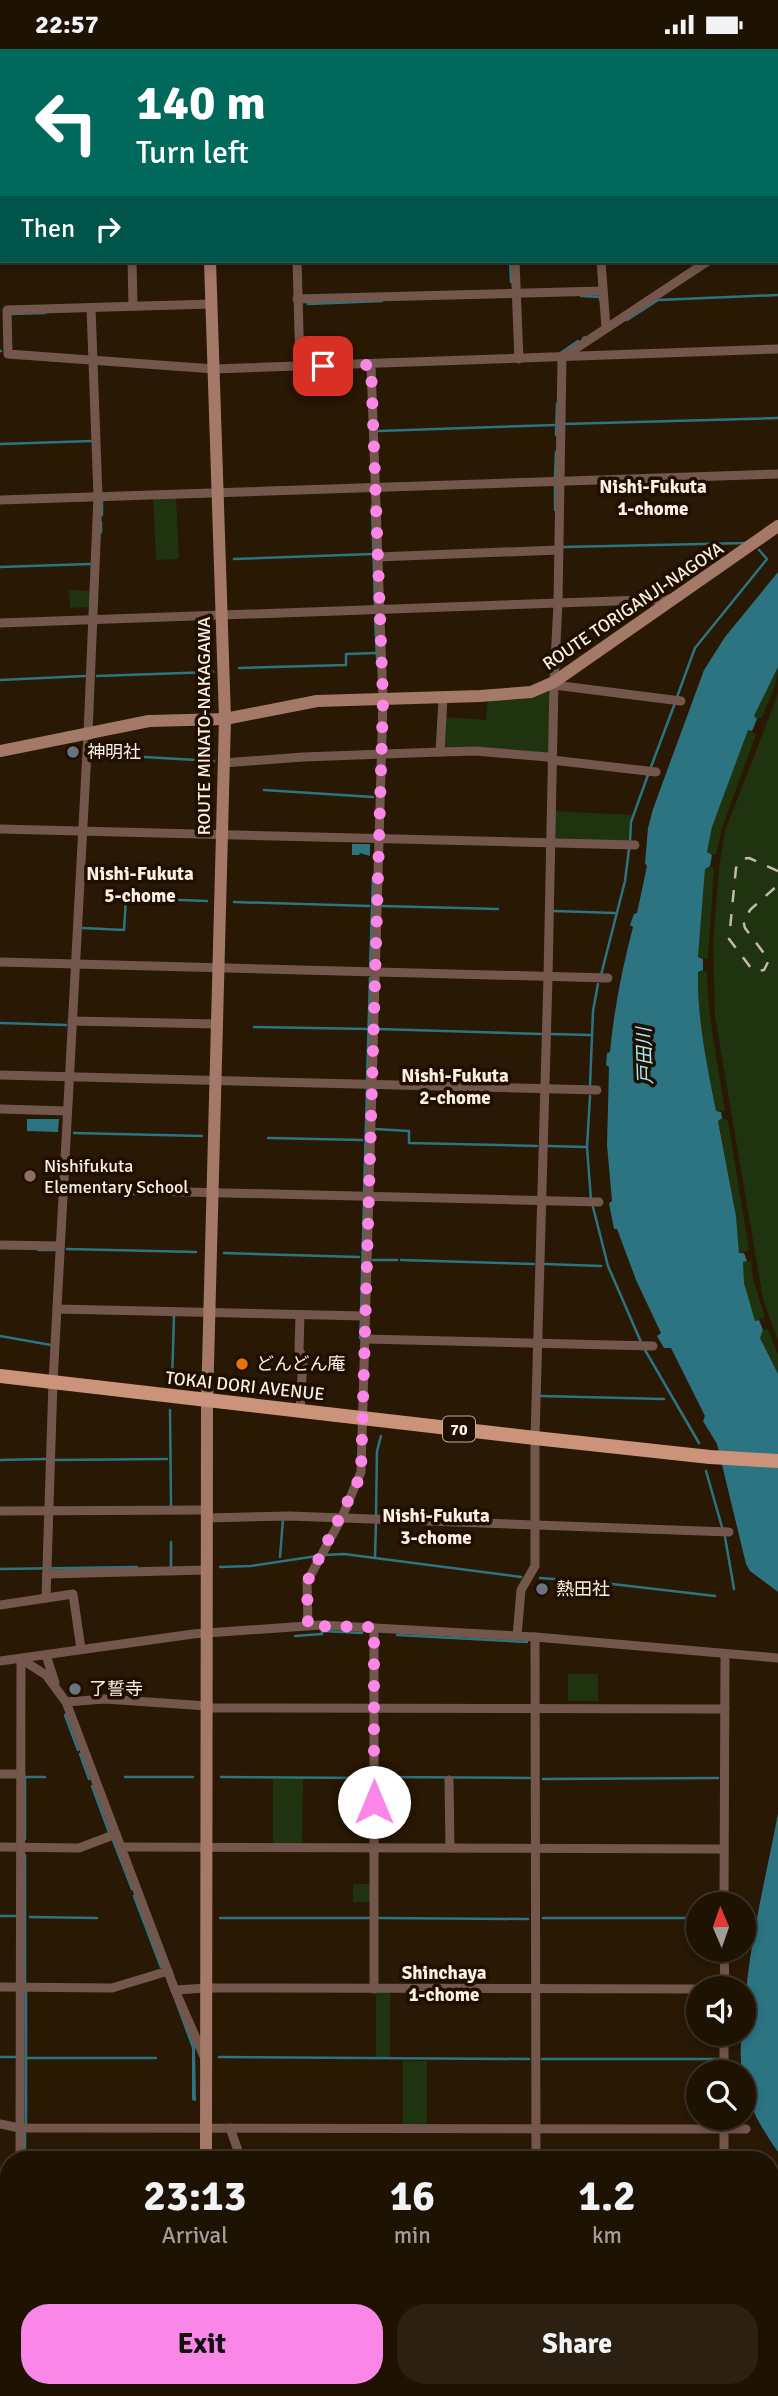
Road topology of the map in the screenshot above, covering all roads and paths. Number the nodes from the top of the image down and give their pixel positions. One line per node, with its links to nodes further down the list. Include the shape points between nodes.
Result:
1 (132, 263): 11 (street)
2 (210, 263): 10 (main road, ROUTE MINATO-NAKAGAWA)
3 (297, 263): 9 (street)
4 (515, 263): 8 (street)
5 (601, 263): 7 (street)
6 (705, 263): 13 (street)
7 (603, 291): 8 (street); 13 (street)
8 (517, 292): 9 (street); 17 (street)
9 (297, 299): 20 (street)
10 (211, 304): 11 (street); 21 (main road, ROUTE MINATO-NAKAGAWA)
11 (133, 306): 12 (street)
12 (91, 308): 15 (street, via 7,310); 18 (street)
13 (606, 328): 16 (street)
14 (778, 349): 16 (street)
15 (4, 350): 18 (street)
16 (562, 358): 17 (street); 23 (street)
17 (519, 359): 19 (street)
18 (93, 360): 21 (street); 26 (street)
19 (371, 365): 20 (street); 24 (street)
20 (300, 366): 21 (street)
21 (214, 369): 25 (main road, ROUTE MINATO-NAKAGAWA)
22 (778, 474): 23 (street)
23 (559, 481): 24 (street); 29 (street)
24 (375, 487): 25 (street); 30 (street)
25 (218, 492): 26 (street); 34 (main road, ROUTE MINATO-NAKAGAWA)
26 (98, 496): 27 (street); 35 (street)
27 (0, 500)
28 (778, 526): 31 (main road, ROUTE TORIGANJI-NAGOYA)
29 (558, 550): 30 (street); 32 (street)
30 (377, 557): 33 (street)
31 (672, 599): 32 (street); 37 (main road, ROUTE TORIGANJI-NAGOYA)
32 (558, 603): 33 (street); 37 (street)
33 (379, 610): 34 (street); 39 (street)
34 (222, 615): 35 (street); 41 (main road, ROUTE MINATO-NAKAGAWA)
35 (92, 620): 36 (street); 42 (street)
36 (0, 623)
37 (554, 684): 38 (main road, ROUTE TORIGANJI-NAGOYA, via 531,692); 40 (street); 46 (street)
38 (443, 698): 39 (main road, ROUTE TORIGANJI-NAGOYA); 44 (street)
39 (383, 700): 41 (main road, ROUTE TORIGANJI-NAGOYA, via 317,701); 45 (street)
40 (681, 701)
41 (225, 719): 42 (main road, ROUTE TORIGANJI-NAGOYA, via 158,720); 47 (main road, ROUTE MINATO-NAKAGAWA)
42 (88, 733): 43 (main road, ROUTE TORIGANJI-NAGOYA); 50 (street)
43 (0, 751)
44 (440, 752): 45 (street); 46 (street)
45 (381, 755): 47 (street); 52 (street)
46 (552, 760): 48 (street); 53 (street)
47 (224, 763): 51 (main road, ROUTE MINATO-NAKAGAWA)
48 (656, 772)
49 (0, 829): 50 (street)
50 (82, 831): 51 (street); 56 (street)
51 (223, 833): 52 (street); 57 (main road, ROUTE MINATO-NAKAGAWA)
52 (378, 839): 53 (street); 58 (street)
53 (550, 843): 54 (street); 59 (street)
54 (635, 845)
55 (0, 963): 56 (street)
56 (75, 965): 57 (street); 61 (street)
57 (218, 969): 58 (street); 62 (main road, ROUTE MINATO-NAKAGAWA)
58 (374, 973): 59 (street); 66 (street)
59 (548, 977): 60 (street); 67 (street)
60 (608, 978)
61 (72, 1021): 62 (street); 64 (street)
62 (217, 1024): 65 (main road, ROUTE MINATO-NAKAGAWA)
63 (0, 1075): 64 (street)
64 (68, 1077): 65 (street); 70 (street)
65 (215, 1081): 66 (street); 72 (main road, ROUTE MINATO-NAKAGAWA)
66 (372, 1085): 67 (street); 73 (street)
67 (544, 1090): 68 (street); 74 (street)
68 (597, 1090)
69 (0, 1109): 70 (street)
70 (67, 1111): 71 (street)
71 (64, 1189): 72 (street); 77 (street)
72 (213, 1192): 73 (street); 79 (main road, ROUTE MINATO-NAKAGAWA)
73 (369, 1198): 74 (street); 81 (street)
74 (541, 1202): 75 (street); 83 (street)
75 (599, 1202)
76 (0, 1245): 77 (street)
77 (60, 1246): 78 (street)
78 (57, 1309): 79 (street); 86 (street)
79 (210, 1312): 80 (street); 87 (main road, ROUTE MINATO-NAKAGAWA)
80 (300, 1315): 81 (street); 88 (street)
81 (365, 1316): 82 (street)
82 (365, 1339): 83 (street); 89 (street)
83 (538, 1343): 84 (street); 90 (street)
84 (653, 1346)
85 (0, 1376): 86 (main road, TOKAI DORI AVENUE / 70)
86 (52, 1382): 87 (main road, TOKAI DORI AVENUE / 70); 93 (street)
87 (208, 1402): 88 (main road, TOKAI DORI AVENUE / 70); 94 (main road, ROUTE MINATO-NAKAGAWA)
88 (300, 1411): 89 (main road, TOKAI DORI AVENUE / 70)
89 (363, 1418): 90 (main road, TOKAI DORI AVENUE / 70); 95 (street, via 360,1477)
90 (534, 1438): 91 (main road, TOKAI DORI AVENUE / 70); 96 (street)
91 (778, 1461)
92 (0, 1511): 93 (street)
93 (48, 1511): 94 (street); 98 (street)
94 (207, 1514): 95 (street); 99 (main road, ROUTE MINATO-NAKAGAWA)
95 (342, 1517): 96 (street); 102 (street, via 307,1582)
96 (535, 1525): 97 (street); 105 (street, via 535,1566 521,1591)
97 (729, 1532)
98 (47, 1570): 99 (street); 100 (street)
99 (207, 1570): 104 (main road, ROUTE MINATO-NAKAGAWA)
100 (46, 1598): 101 (street); 107 (street, via 73,1594)
101 (0, 1605)
102 (308, 1626): 103 (street); 104 (street)
103 (374, 1627): 105 (street); 116 (street)
104 (207, 1633): 107 (street); 115 (main road, ROUTE MINATO-NAKAGAWA)
105 (517, 1636): 106 (street)
106 (535, 1637): 109 (street); 117 (street)
107 (81, 1649): 108 (street)
108 (46, 1654): 111 (street); 113 (street)
109 (725, 1655): 110 (street); 118 (street)
110 (778, 1658)
111 (21, 1659): 112 (street); 113 (street); 120 (street)
112 (0, 1661)
113 (55, 1685): 114 (street)
114 (66, 1702): 115 (street, via 105,1699); 122 (street)
115 (207, 1707): 116 (street); 126 (main road, ROUTE MINATO-NAKAGAWA)
116 (374, 1708): 117 (street); 127 (street)
117 (536, 1709): 118 (street); 129 (street)
118 (725, 1709): 130 (street)
119 (0, 1774): 120 (street)
120 (21, 1774): 124 (street)
121 (449, 1780): 128 (street)
122 (116, 1833): 124 (street, via 79,1848); 125 (street)
123 (0, 1847): 124 (street)
124 (21, 1847): 134 (street)
125 (121, 1847): 126 (street); 132 (street)
126 (207, 1848): 127 (street); 135 (main road, ROUTE MINATO-NAKAGAWA)
127 (373, 1848): 128 (street); 136 (street)
128 (450, 1849): 129 (street)
129 (537, 1849): 130 (street); 137 (street)
130 (724, 1849): 131 (street)
131 (724, 1892)
132 (168, 1971): 134 (street, via 112,1988); 139 (street)
133 (0, 1987): 134 (street)
134 (20, 1987): 142 (street)
135 (207, 1988): 136 (street); 139 (street); 140 (main road, ROUTE MINATO-NAKAGAWA)
136 (374, 1989): 137 (street)
137 (537, 1989): 138 (street); 145 (street)
138 (686, 1989)
139 (176, 1990): 140 (street)
140 (206, 2063): 143 (main road, ROUTE MINATO-NAKAGAWA)
141 (0, 2124): 142 (street)
142 (20, 2128): 143 (street); 148 (street)
143 (206, 2128): 144 (street); 149 (main road, ROUTE MINATO-NAKAGAWA)
144 (230, 2128): 145 (street); 150 (street)
145 (536, 2129): 146 (street); 151 (street)
146 (686, 2129)
147 (724, 2130): 152 (street)
148 (20, 2151)
149 (206, 2151)
150 (239, 2151)
151 (536, 2151)
152 (724, 2151)

